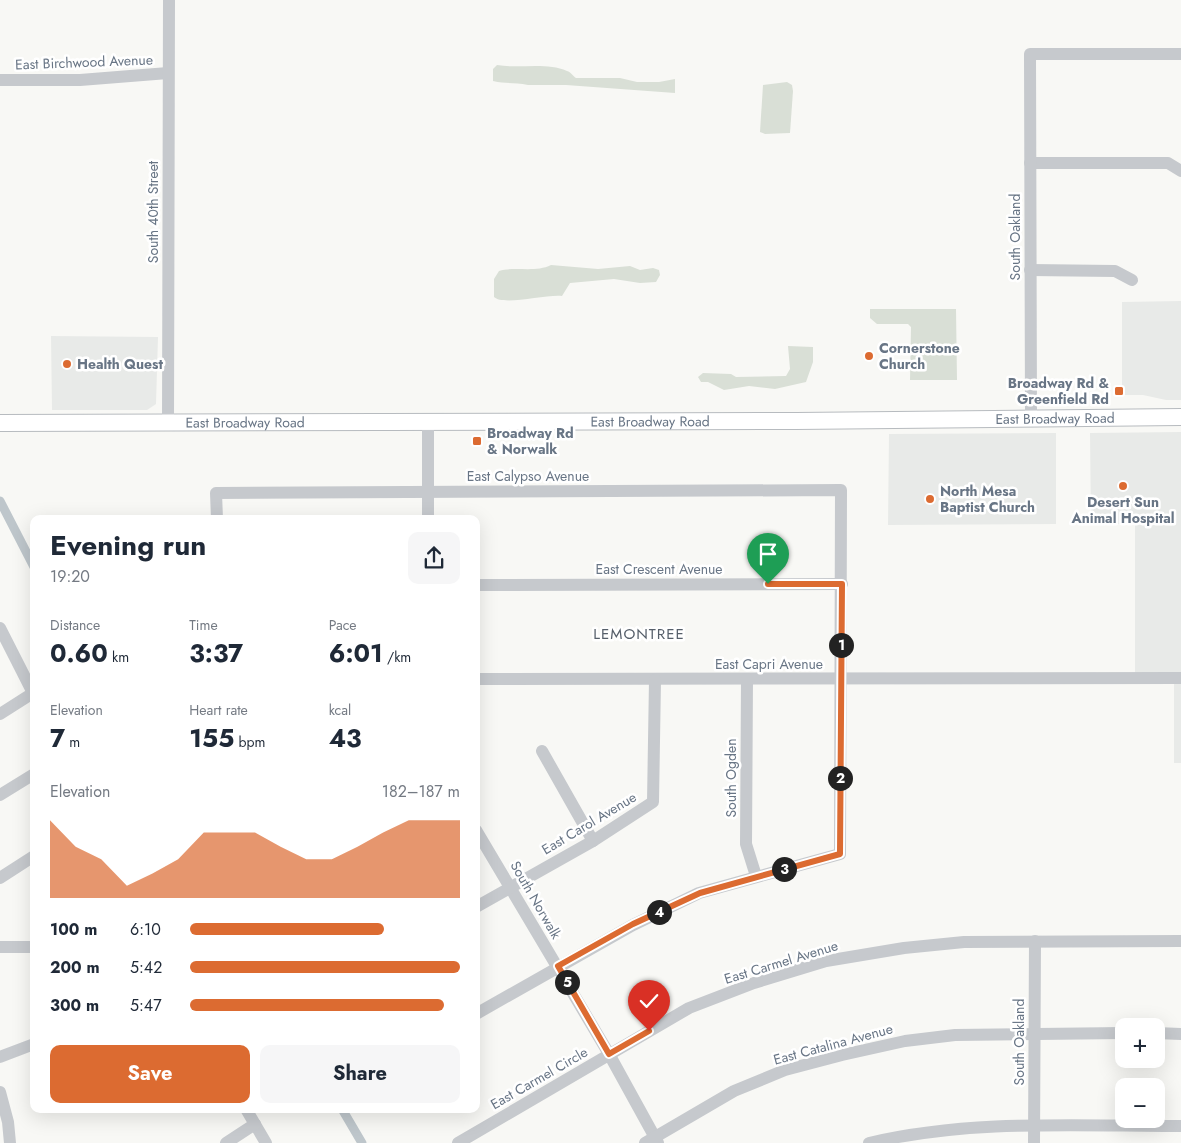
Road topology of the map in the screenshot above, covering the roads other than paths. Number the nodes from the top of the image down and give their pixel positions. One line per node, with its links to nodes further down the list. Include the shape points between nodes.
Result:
1 (169, 0): 3 (street, South 40th Street)
2 (1181, 54): 5 (street, South Oakland, via 1030,54)
3 (168, 73): 4 (street, East Birchwood Avenue, via 80,80); 13 (street, South 40th Street)
4 (0, 80)
5 (1030, 163): 6 (street, via 1168,163); 7 (street, South Oakland)
6 (1181, 171)
7 (1030, 270): 8 (street, via 1115,271); 10 (street, South Oakland)
8 (1132, 280)
9 (1181, 417): 10 (main road, East Broadway Road)
10 (1031, 419): 11 (main road, East Broadway Road)
11 (428, 422): 13 (main road, East Broadway Road); 14 (street)
12 (0, 423): 13 (main road, East Broadway Road)
13 (168, 424)
14 (428, 492): 15 (street, East Calypso Avenue, via 216,493); 16 (street); 17 (street, East Calypso Avenue, via 841,490)
15 (216, 515)
16 (428, 515)
17 (842, 584): 18 (street, East Crescent Avenue); 23 (street)
18 (480, 585)
19 (1, 633): 25 (street)
20 (1181, 678): 23 (street, East Capri Avenue)
21 (480, 679): 24 (street, East Capri Avenue)
22 (747, 679): 23 (street, East Capri Avenue); 24 (street, East Capri Avenue); 34 (street, South Ogden, via 746,844)
23 (840, 679): 34 (street, via 840,854)
24 (655, 680): 32 (street, East Carol Avenue, via 653,802)
25 (30, 688)
26 (30, 696): 27 (street)
27 (0, 714)
28 (542, 751): 32 (street)
29 (30, 777): 30 (street)
30 (0, 796)
31 (480, 836): 36 (street, South Norwalk)
32 (593, 841): 36 (street, East Carol Avenue)
33 (30, 859): 35 (street)
34 (756, 876): 42 (street, via 700,893 633,924)
35 (0, 878)
36 (511, 886): 37 (street, East Carol Avenue); 42 (street, South Norwalk)
37 (480, 904)
38 (1036, 941): 39 (street); 44 (street, South Oakland); 49 (street, East Carmel Avenue, via 938,945 826,961 754,983 689,1008)
39 (1181, 941)
40 (0, 947): 41 (street)
41 (30, 947)
42 (558, 966): 43 (street); 49 (street, South Norwalk)
43 (480, 1012)
44 (1034, 1033): 45 (street, East Catalina Avenue); 54 (street, South Oakland); 56 (street, East Catalina Avenue, via 905,1041 785,1070 734,1091)
45 (1115, 1033)
46 (1165, 1034): 47 (street)
47 (1181, 1034)
48 (30, 1046): 50 (street)
49 (609, 1054): 56 (street, South Norwalk); 60 (street, East Carmel Circle)
50 (0, 1057)
51 (0, 1092): 57 (street)
52 (248, 1113): 53 (street)
53 (255, 1124): 58 (street); 59 (street)
54 (1034, 1126): 55 (street); 61 (street, via 947,1129 910,1133); 62 (street, South Oakland)
55 (1181, 1126)
56 (652, 1141)
57 (10, 1143)
58 (226, 1143)
59 (266, 1143)
60 (458, 1143)
61 (869, 1143)
62 (1034, 1143)

